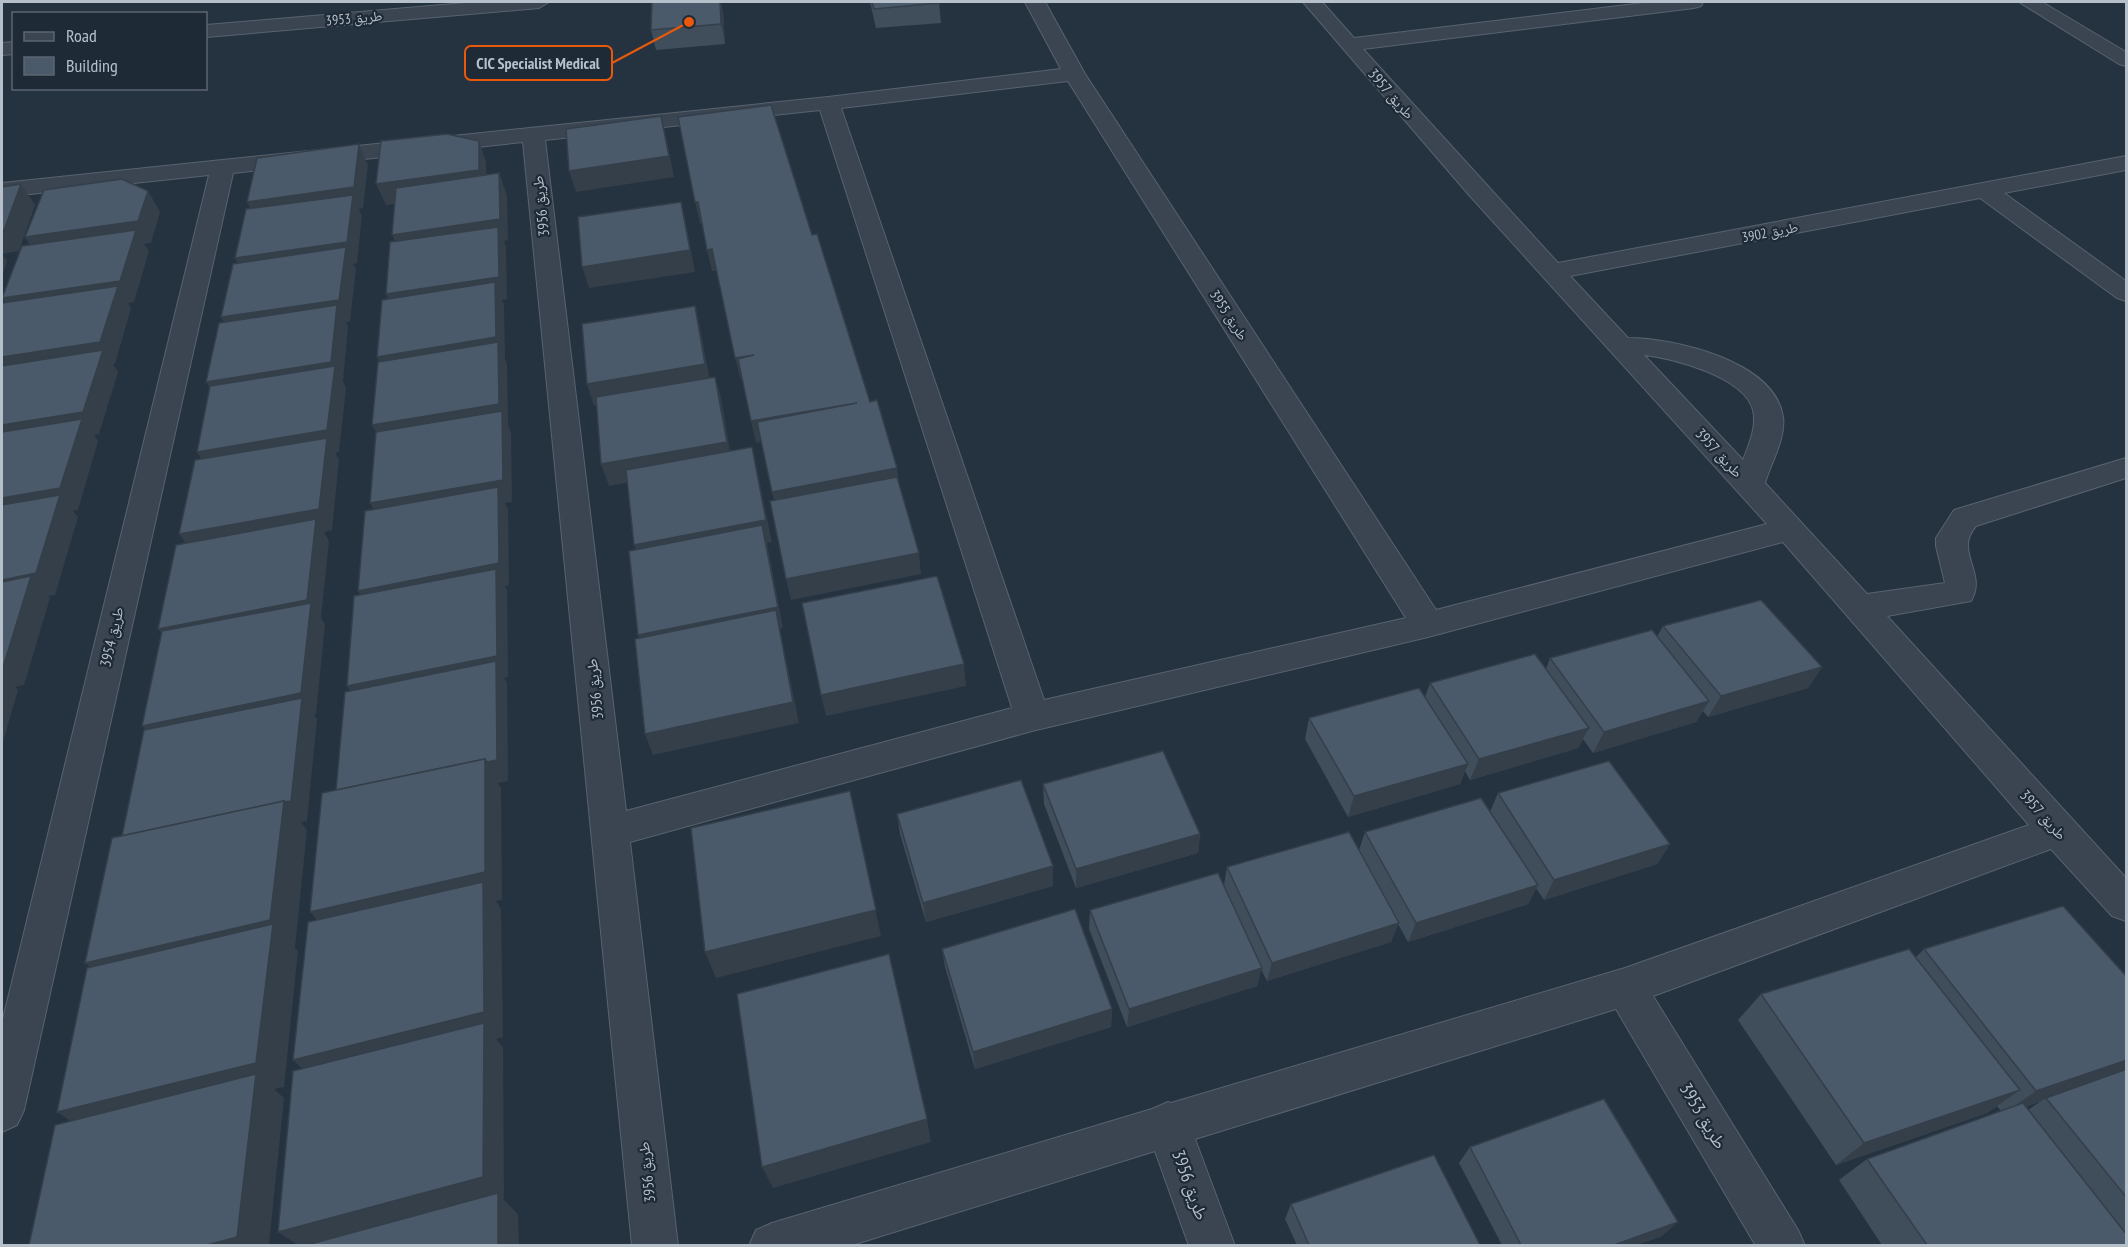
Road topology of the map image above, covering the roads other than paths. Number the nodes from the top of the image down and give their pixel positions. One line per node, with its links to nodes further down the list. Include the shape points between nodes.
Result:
1 (539, 2): 6 (street, طريق 3953)
2 (1035, 2): 9 (street, طريق 3955)
3 (1312, 2): 7 (street, طريق 3957)
4 (1694, 2): 7 (street)
5 (2030, 2): 8 (street)
6 (207, 31)
7 (1349, 45): 16 (street, طريق 3957, via 1462,178)
8 (2127, 60)
9 (1074, 74): 10 (street); 23 (street, طريق 3955)
10 (828, 103): 11 (street); 24 (street)
11 (533, 133): 13 (street); 25 (street, طريق 3956)
12 (2127, 163): 15 (street, طريق 3902)
13 (223, 165): 14 (street); 29 (street, طريق 3954)
14 (2, 190)
15 (1986, 191): 16 (street, طريق 3902); 17 (street)
16 (1553, 272): 18 (street, طريق 3957)
17 (2127, 293)
18 (1621, 347): 20 (street, طريق 3957); 20 (street, via 1642,346 1686,354 1724,370 1756,391 1769,418)
19 (2127, 468): 22 (street, via 1965,518 1953,529 1950,546 1963,582 1960,593)
20 (1749, 485): 21 (street, طريق 3957)
21 (1789, 529): 22 (street, طريق 3957); 23 (street)
22 (1858, 608): 26 (street, طريق 3957)
23 (1428, 625): 24 (street)
24 (1032, 717): 25 (street)
25 (610, 831): 31 (street, طريق 3956)
26 (2056, 831): 27 (street, طريق 3957); 28 (street)
27 (2127, 904)
28 (1625, 987): 30 (street); 34 (street, طريق 3953)
29 (2, 1110)
30 (1168, 1124): 32 (street); 33 (street, طريق 3956)
31 (655, 1245)
32 (772, 1245)
33 (1212, 1245)
34 (1782, 1245)

